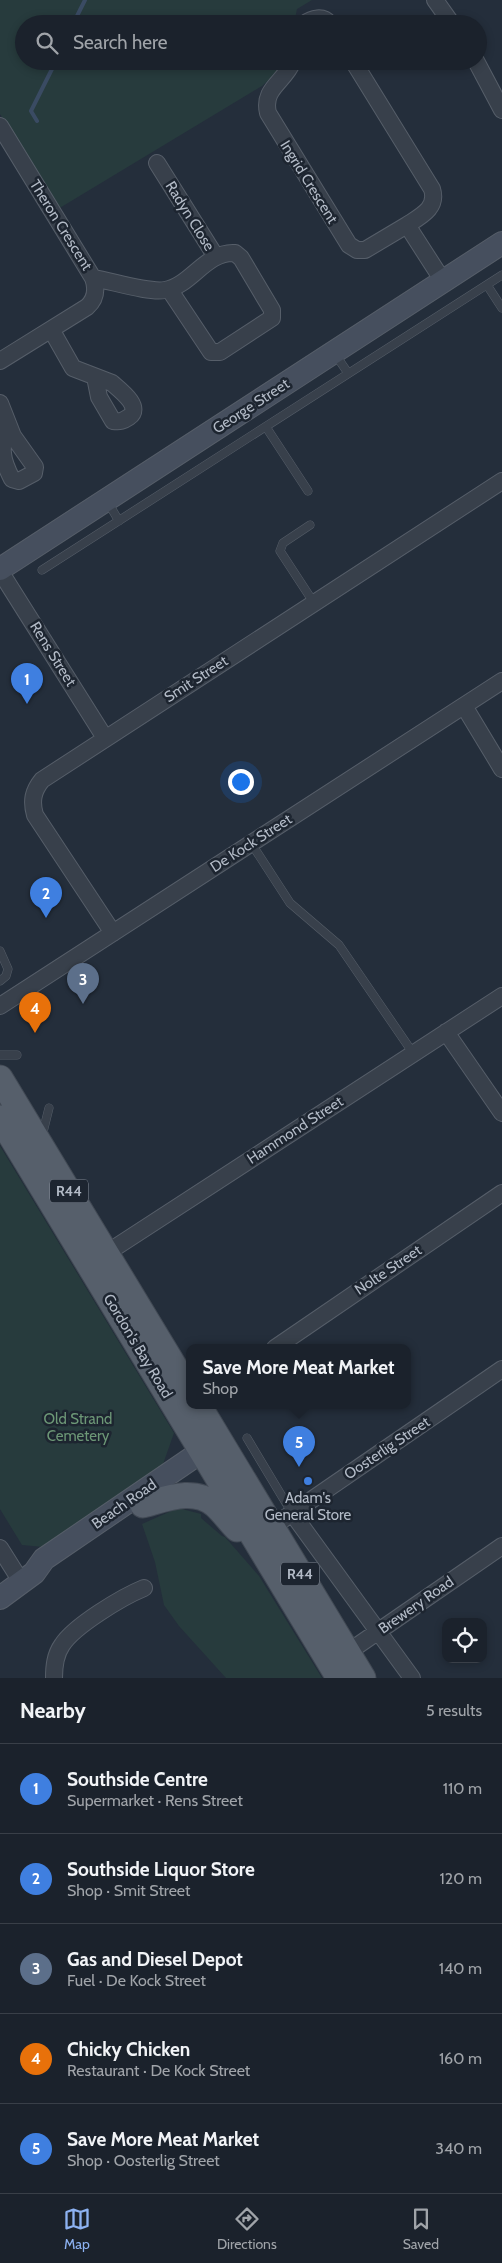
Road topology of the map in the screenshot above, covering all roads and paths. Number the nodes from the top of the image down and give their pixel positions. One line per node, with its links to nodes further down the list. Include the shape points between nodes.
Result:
1 (435, 0): 2 (street)
2 (446, 15)
3 (287, 70): 9 (street, Ingrid Crescent, via 269,93 266,100 268,113 349,245 364,250)
4 (358, 70): 9 (street, Ingrid Crescent, via 434,196 430,208)
5 (481, 70): 6 (street)
6 (502, 110)
7 (2, 133): 13 (street, Theron Crescent)
8 (157, 163): 11 (street, Radyn Close)
9 (407, 225): 14 (street)
10 (502, 243): 14 (street, George Street)
11 (216, 257): 16 (street, Radyn Close); 16 (street, via 235,253 241,258 272,310 270,320 220,352 211,352)
12 (502, 275): 15 (lane, George Street)
13 (94, 278): 16 (street, via 156,290); 18 (street, Theron Crescent, via 96,289 91,304)
14 (443, 281): 19 (street, George Street)
15 (487, 285): 17 (lane); 21 (lane, George Street)
16 (169, 289)
17 (502, 308)
18 (52, 331): 20 (street, Theron Crescent); 22 (street, via 73,368)
19 (334, 352): 21 (lane); 28 (street, George Street)
20 (0, 361)
21 (348, 373): 25 (lane, George Street)
22 (95, 377): 22 (street, via 112,383 134,405 132,415 122,421 113,421 99,397)
23 (0, 403): 24 (street)
24 (8, 426): 24 (street, via 35,471 19,481 12,479 2,450)
25 (266, 426): 27 (lane); 29 (lane, George Street)
26 (502, 481): 33 (street, Smit Street)
27 (308, 491)
28 (106, 500): 29 (lane); 31 (street, George Street)
29 (119, 521): 32 (lane, George Street)
30 (310, 525): 33 (lane, via 283,543 280,551)
31 (0, 570): 36 (street, Rens Street)
32 (42, 570)
33 (314, 603): 36 (street, Smit Street)
34 (502, 681): 35 (street, De Kock Street)
35 (464, 706): 37 (street); 38 (street, De Kock Street)
36 (105, 738): 39 (street, Smit Street, via 42,780 34,792 33,807)
37 (502, 769)
38 (251, 843): 39 (street, De Kock Street); 45 (lane, via 290,903 339,945)
39 (113, 933): 43 (street, De Kock Street)
40 (0, 952): 41 (lane, via 8,969)
41 (0, 982)
42 (502, 996): 44 (street, Hammond Street)
43 (0, 1006)
44 (446, 1032): 45 (street, Hammond Street); 50 (street)
45 (413, 1053): 54 (street, Hammond Street)
46 (0, 1055): 47 (lane)
47 (17, 1055)
48 (0, 1078): 52 (main road, Gordon's Bay Road / R44)
49 (49, 1108): 52 (lane)
50 (502, 1113)
51 (0, 1118): 54 (main road, Gordon's Bay Road / R44)
52 (40, 1144): 54 (main road, Gordon's Bay Road / R44)
53 (502, 1193): 55 (street, Nolte Street)
54 (98, 1259): 57 (main road, Gordon's Bay Road / R44); 58 (main road, Gordon's Bay Road / R44)
55 (281, 1344)
56 (502, 1369): 63 (street, Oosterlig Street)
57 (186, 1386)
58 (186, 1394)
59 (196, 1409): 61 (main road, Gordon's Bay Road / R44)
60 (201, 1409): 61 (main road, Gordon's Bay Road / R44)
61 (221, 1448): 62 (street, Beach Road); 63 (lane); 64 (main road, Gordon's Bay Road / R44); 67 (main road, Gordon's Bay Road / R44); 68 (street, Beach Road, via 44,1559)
62 (143, 1506): 67 (main road, via 179,1496 204,1497); 68 (street, Beach Road, via 50,1568)
63 (292, 1513): 64 (street, Oosterlig Street); 71 (street)
64 (272, 1527): 72 (main road, Gordon's Bay Road / R44)
65 (502, 1546): 71 (street, Brewery Road)
66 (0, 1548): 68 (street)
67 (263, 1552): 72 (main road, Gordon's Bay Road / R44)
68 (28, 1578): 70 (street, Beach Road)
69 (144, 1588): 73 (street, via 124,1596 66,1639 57,1653)
70 (0, 1598)
71 (378, 1631): 72 (street, Brewery Road); 75 (street)
72 (339, 1665): 74 (main road, Gordon's Bay Road / R44)
73 (54, 1678)
74 (363, 1678)
75 (412, 1678)

